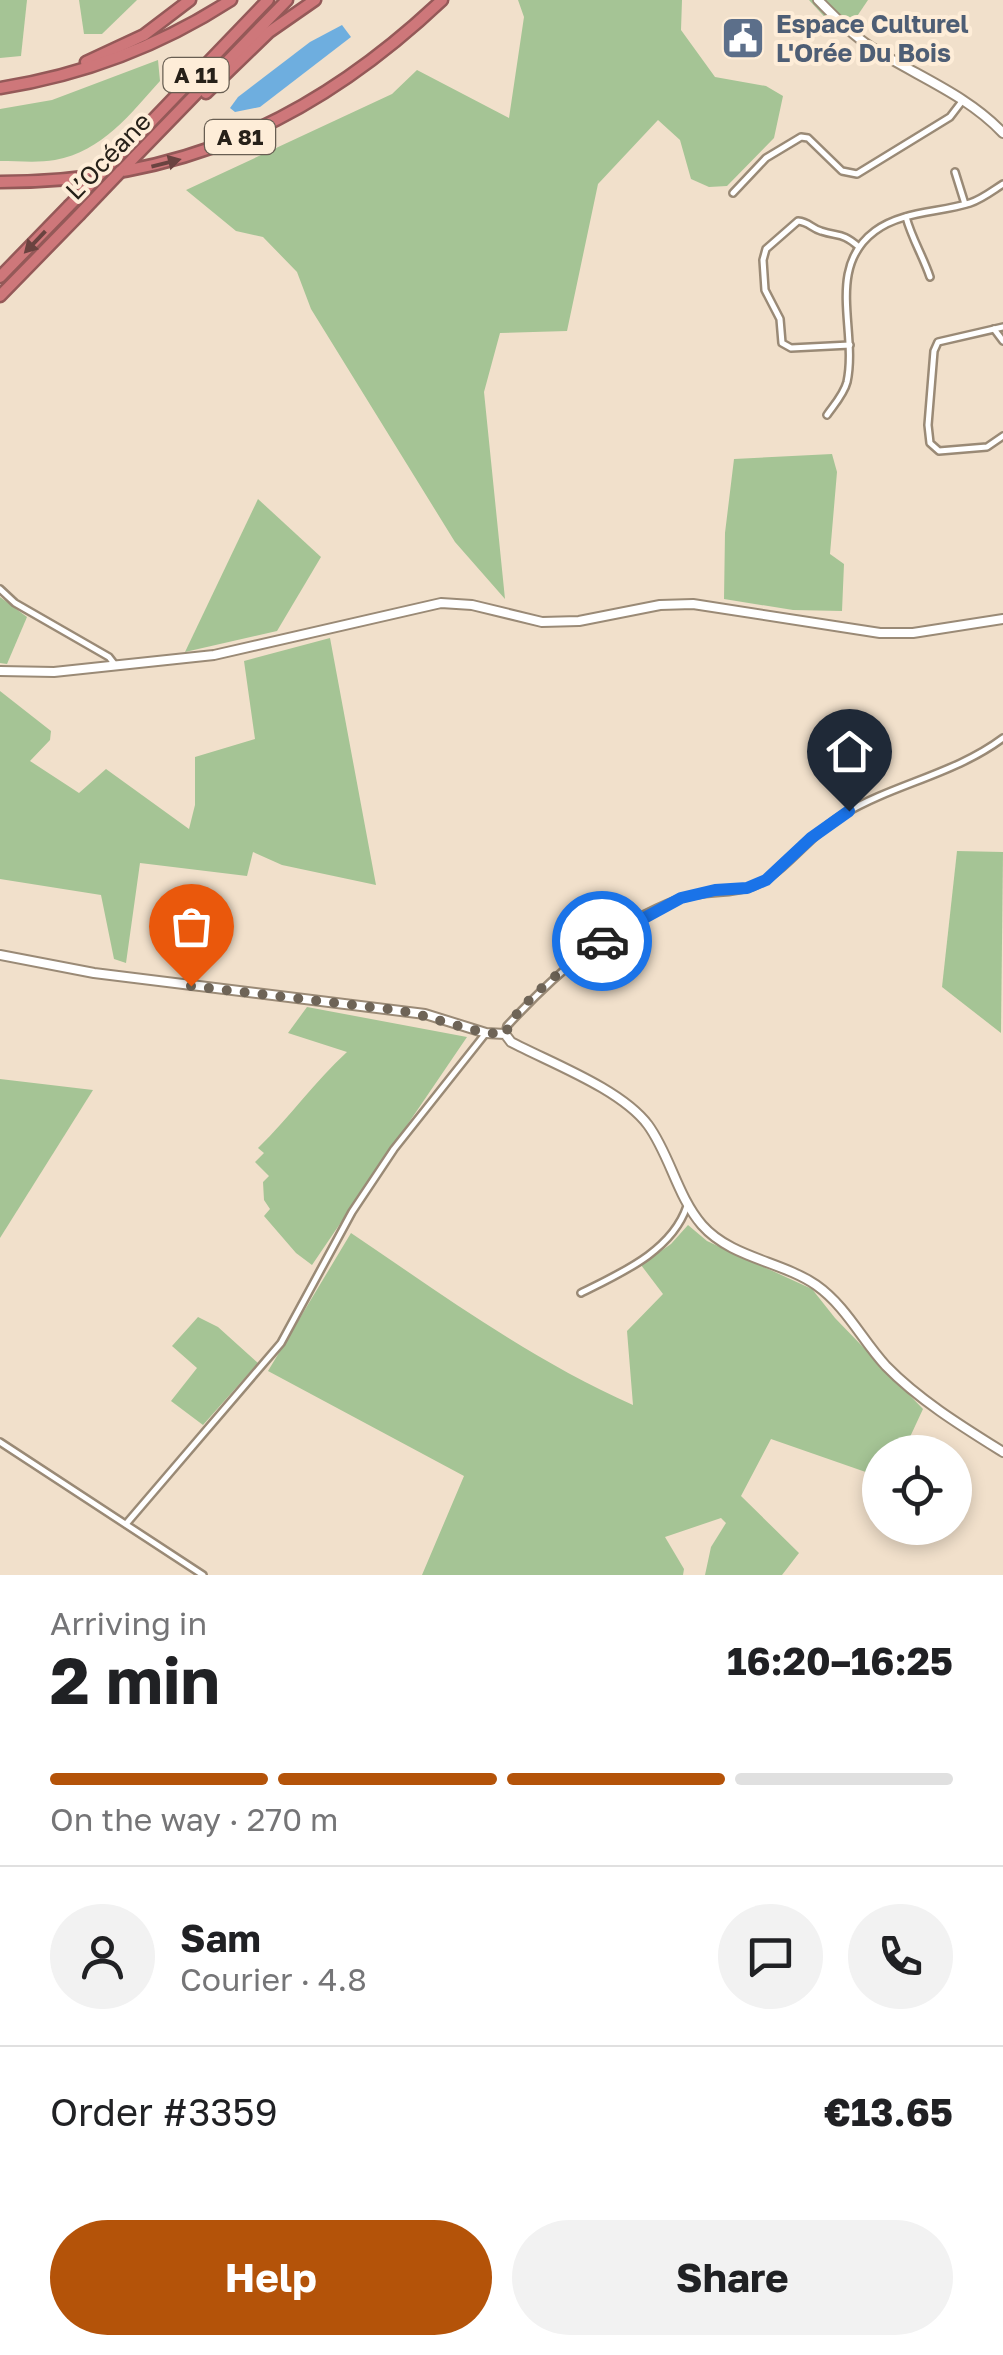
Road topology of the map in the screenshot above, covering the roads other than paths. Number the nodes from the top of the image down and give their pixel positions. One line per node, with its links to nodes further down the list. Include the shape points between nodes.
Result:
1 (190, 0): 8 (highway, via 118,50)
2 (232, 0): 8 (highway, via 110,62)
3 (268, 0): 13 (highway, L’Océane / A 11)
4 (286, 0): 11 (highway, L’Océane / A 11)
5 (316, 0): 11 (highway)
6 (442, 0): 15 (highway, A 81, one-way to 6, via 131,172 231,141 340,85)
7 (818, 0): 10 (street, via 871,47)
8 (29, 83): 9 (highway)
9 (0, 88)
10 (963, 100): 12 (street); 17 (street, via 950,117 857,174 842,171 800,137 766,158)
11 (186, 104): 13 (highway, L’Océane / A 11)
12 (1003, 134)
13 (127, 155): 22 (highway, L’Océane / A 11, one-way to 22, bridge); 23 (highway, L’Océane / A 11, bridge)
14 (955, 172): 18 (street)
15 (0, 182)
16 (1003, 184): 18 (street)
17 (733, 193)
18 (965, 204): 19 (street)
19 (906, 217): 20 (street, via 873,232); 21 (street)
20 (859, 247): 27 (street, via 845,278); 27 (street, via 846,235 798,221 762,260 764,290 780,319 782,343)
21 (930, 276)
22 (0, 278)
23 (0, 296)
24 (1003, 327): 25 (street)
25 (994, 329): 26 (street); 29 (street, via 935,346 929,439 939,451 986,447)
26 (1003, 340)
27 (850, 345): 28 (street, via 846,386)
28 (827, 415)
29 (1003, 436)
30 (0, 589): 32 (street)
31 (1003, 619): 32 (street, via 887,633 693,604 534,622 441,603 214,655)
32 (116, 666): 33 (street)
33 (0, 671)
34 (1003, 738): 37 (street, via 849,811 759,883 681,898 617,932 570,962)
35 (0, 955): 36 (street, via 426,1014)
36 (486, 1034): 37 (street); 42 (street, via 383,1165 281,1343)
37 (506, 1034): 38 (street, via 641,1117)
38 (688, 1203): 39 (street, via 670,1237 626,1271); 41 (street, via 720,1242 820,1288 908,1386)
39 (581, 1293)
40 (0, 1442): 42 (street)
41 (1003, 1452)
42 (126, 1524): 43 (street)
43 (203, 1575)

